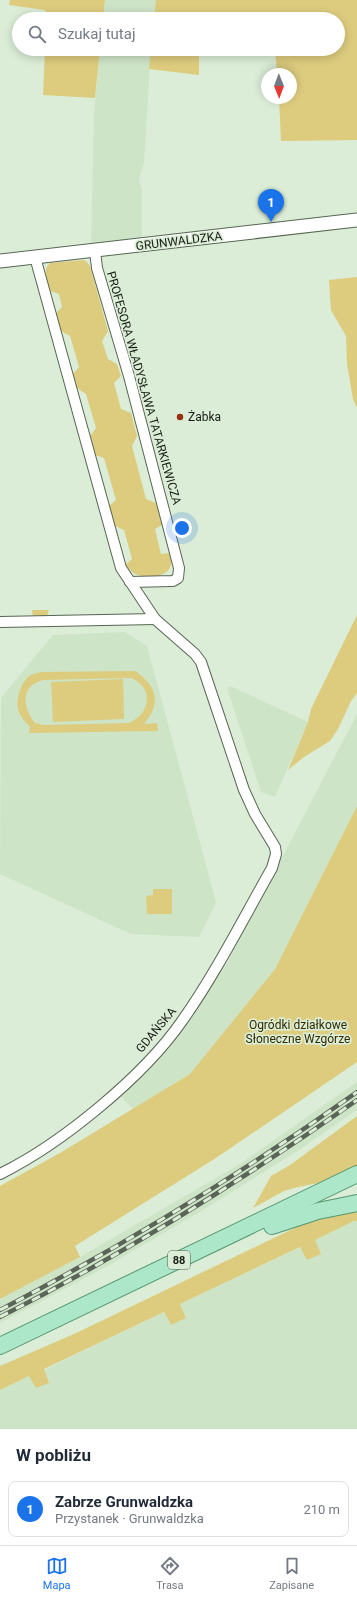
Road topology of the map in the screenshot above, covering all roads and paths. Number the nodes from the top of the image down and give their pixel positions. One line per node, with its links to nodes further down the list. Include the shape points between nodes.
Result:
1 (357, 220): 2 (street, GRUNWALDZKA)
2 (95, 250): 3 (street, GRUNWALDZKA); 5 (street, PROFESORA WŁADYSŁAWA TATARKIEWICZA, via 97,268 129,376 179,568 178,578 174,581)
3 (36, 257): 4 (street, GRUNWALDZKA); 5 (street, via 115,548 121,568)
4 (0, 261)
5 (130, 582): 6 (street)
6 (155, 619): 7 (street); 8 (street, GDAŃSKA, via 201,662 244,790 255,814 273,841 276,854 272,868 214,970 169,1038 135,1075 109,1098 46,1146)
7 (0, 622)
8 (0, 1174)
9 (357, 1174): 13 (main road, 88)
10 (357, 1186): 12 (main road, 88)
11 (357, 1202): 12 (main road)
12 (272, 1226): 14 (main road, 88)
13 (0, 1346)
14 (0, 1357)

